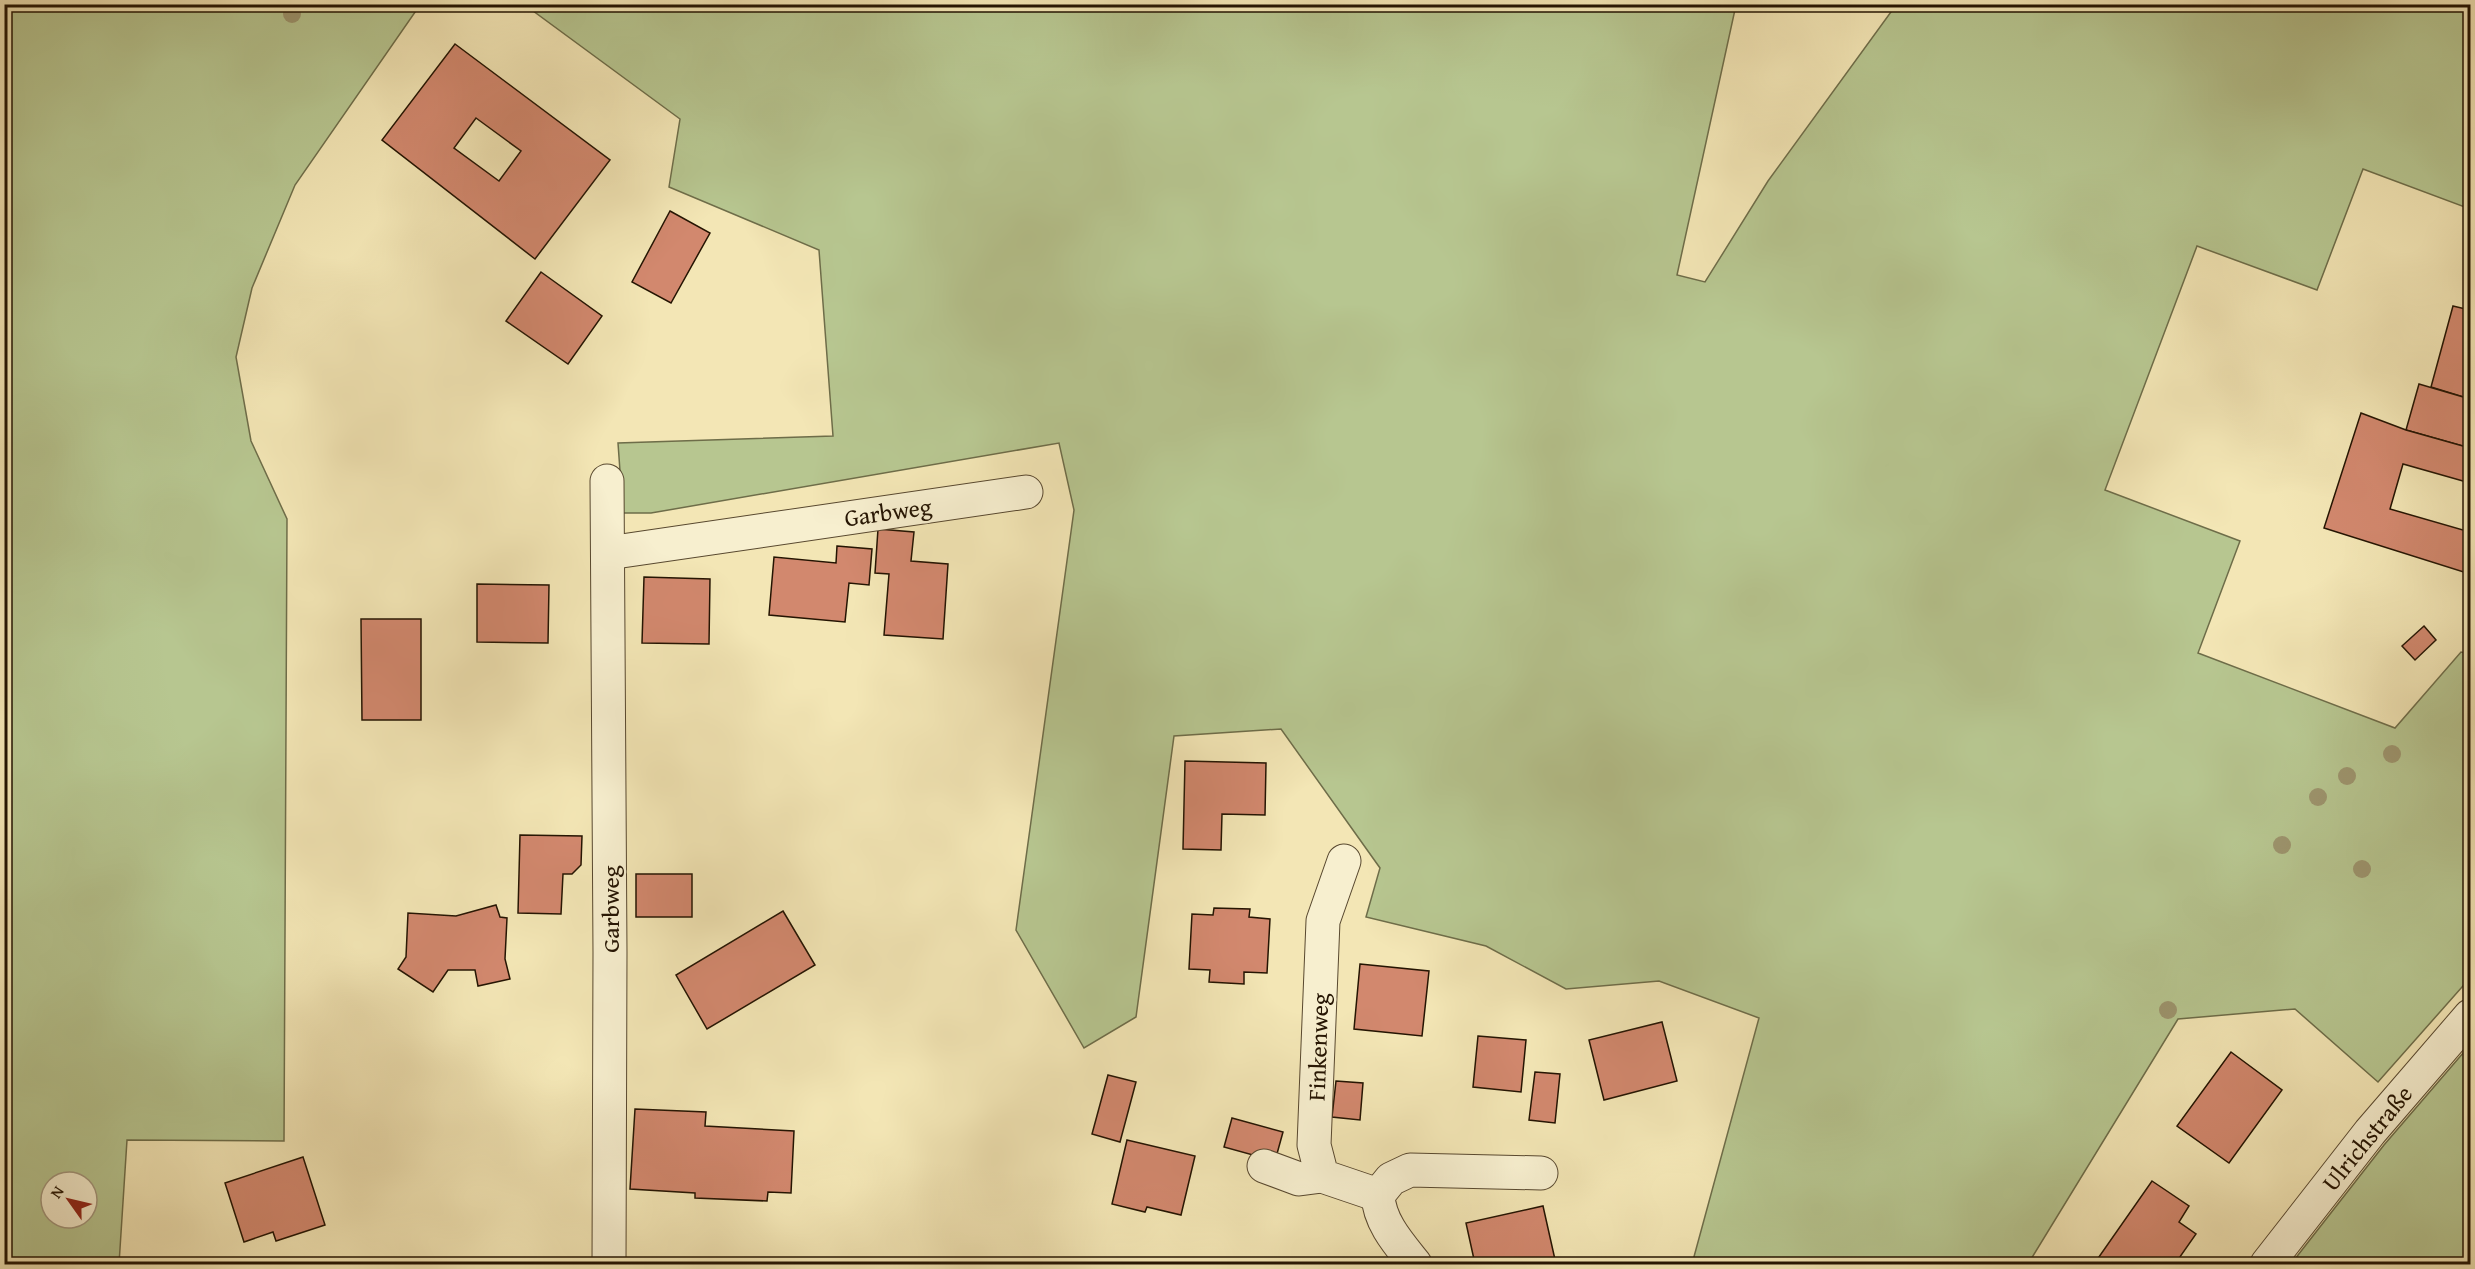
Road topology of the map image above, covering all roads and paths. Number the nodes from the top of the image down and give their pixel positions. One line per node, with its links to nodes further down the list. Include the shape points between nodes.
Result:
1 (607, 481): 3 (street, Garbweg)
2 (1026, 492): 3 (street, Garbweg)
3 (608, 553): 10 (street, Garbweg)
4 (1344, 861): 8 (street, Finkenweg, via 1323,921 1314,1145)
5 (2470, 1016): 12 (street, Ulrichstraße, via 2370,1132)
6 (1264, 1166): 8 (street, via 1299,1179)
7 (1541, 1173): 9 (street, via 1410,1170 1391,1179)
8 (1322, 1176): 9 (street)
9 (1378, 1195): 11 (street, via 1379,1208 1395,1239)
10 (609, 1264)
11 (1415, 1264)
12 (2267, 1264)

